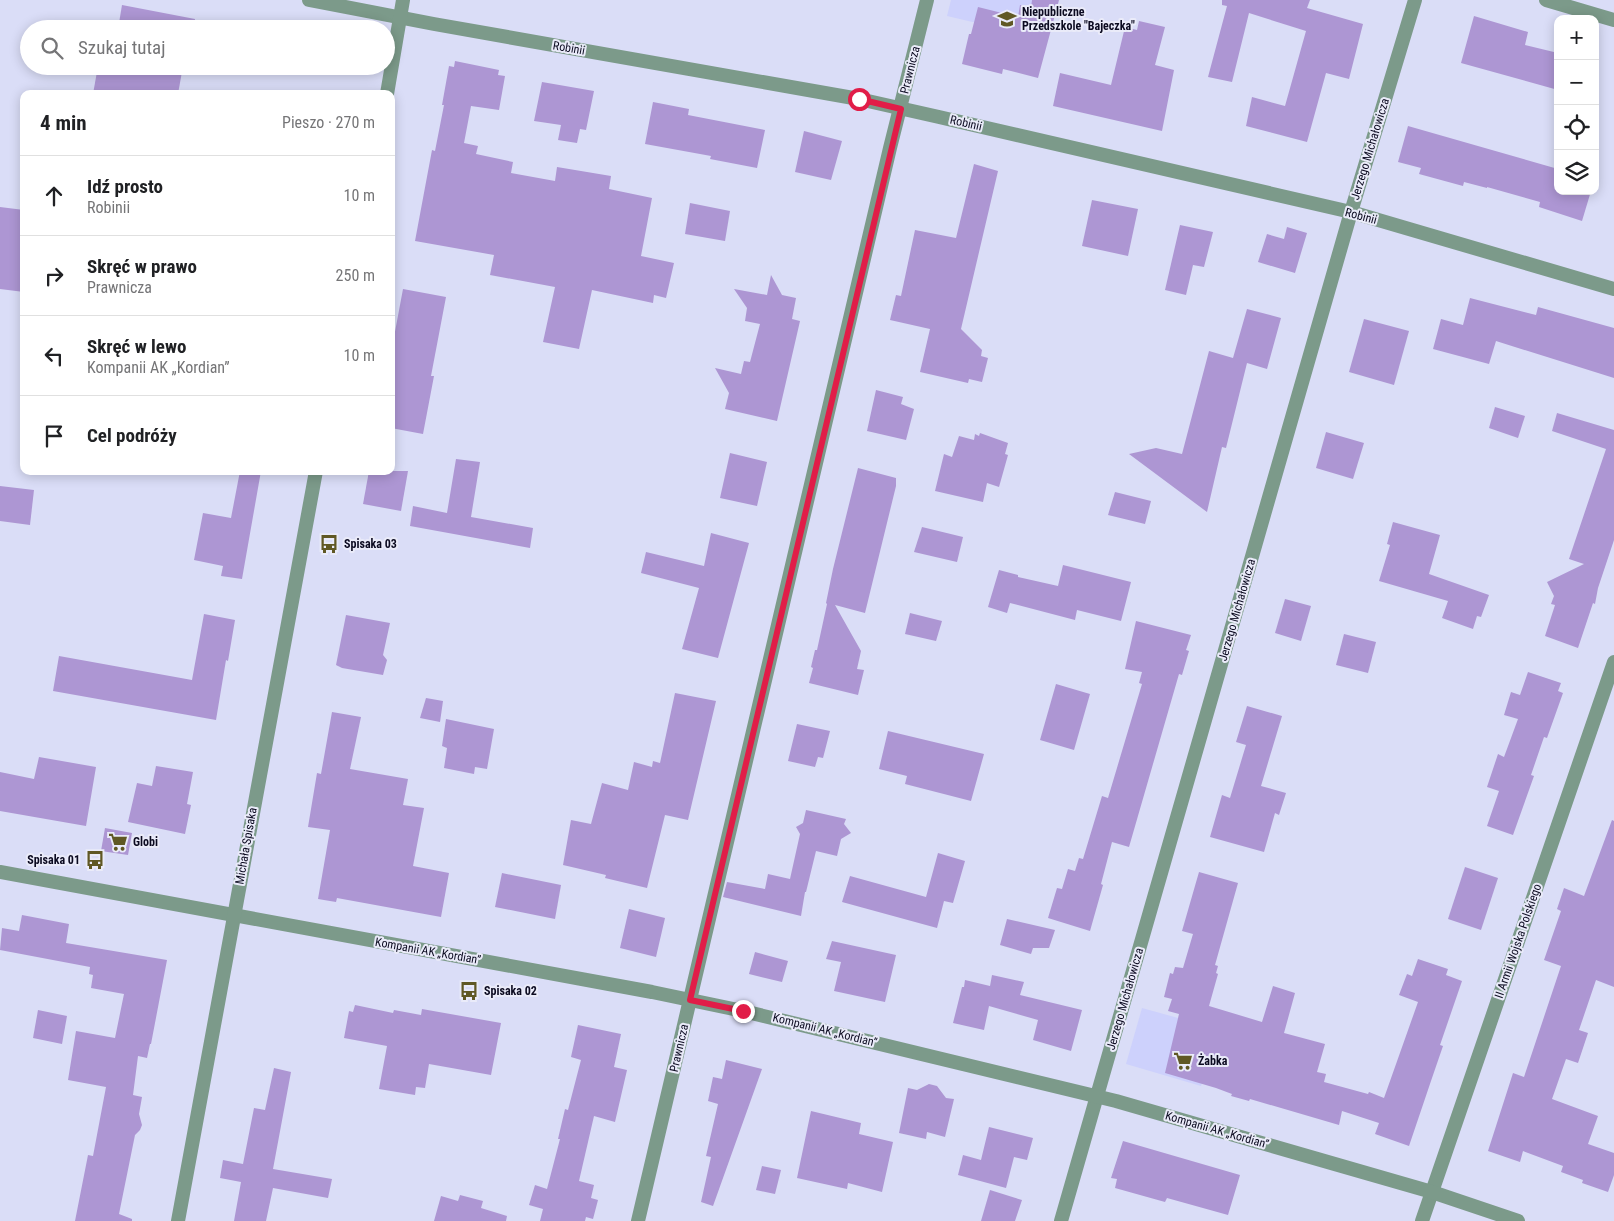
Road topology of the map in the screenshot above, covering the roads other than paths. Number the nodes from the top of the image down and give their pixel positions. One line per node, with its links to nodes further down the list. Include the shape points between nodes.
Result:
1 (309, 0): 6 (street, Robinii)
2 (403, 0): 6 (street)
3 (927, 0): 11 (street, Prawnicza)
4 (1415, 0): 12 (street, Jerzego Michałowicza)
5 (1546, 0): 7 (street)
6 (400, 18): 8 (street); 11 (street, Robinii)
7 (1614, 20)
8 (395, 47)
9 (390, 75): 10 (street)
10 (388, 90)
11 (901, 109): 12 (street, Robinii); 18 (street, Prawnicza)
12 (1351, 212): 13 (street, Robinii); 19 (street, Jerzego Michałowicza)
13 (1614, 289)
14 (315, 475): 17 (street, Michała Spisaka)
15 (1614, 662): 20 (street, II Armii Wojska Polskiego)
16 (0, 872): 17 (street, Kompanii AK „Kordian”)
17 (234, 914): 18 (street, Kompanii AK „Kordian”); 21 (street, Michała Spisaka)
18 (690, 1000): 19 (street, Kompanii AK „Kordian”); 22 (street, Prawnicza)
19 (1097, 1096): 20 (street, Kompanii AK „Kordian”); 23 (street, Jerzego Michałowicza)
20 (1432, 1192): 24 (street, II Armii Wojska Polskiego); 25 (street, Kompanii AK „Kordian”)
21 (178, 1221)
22 (638, 1221)
23 (1062, 1221)
24 (1422, 1221)
25 (1518, 1221)

